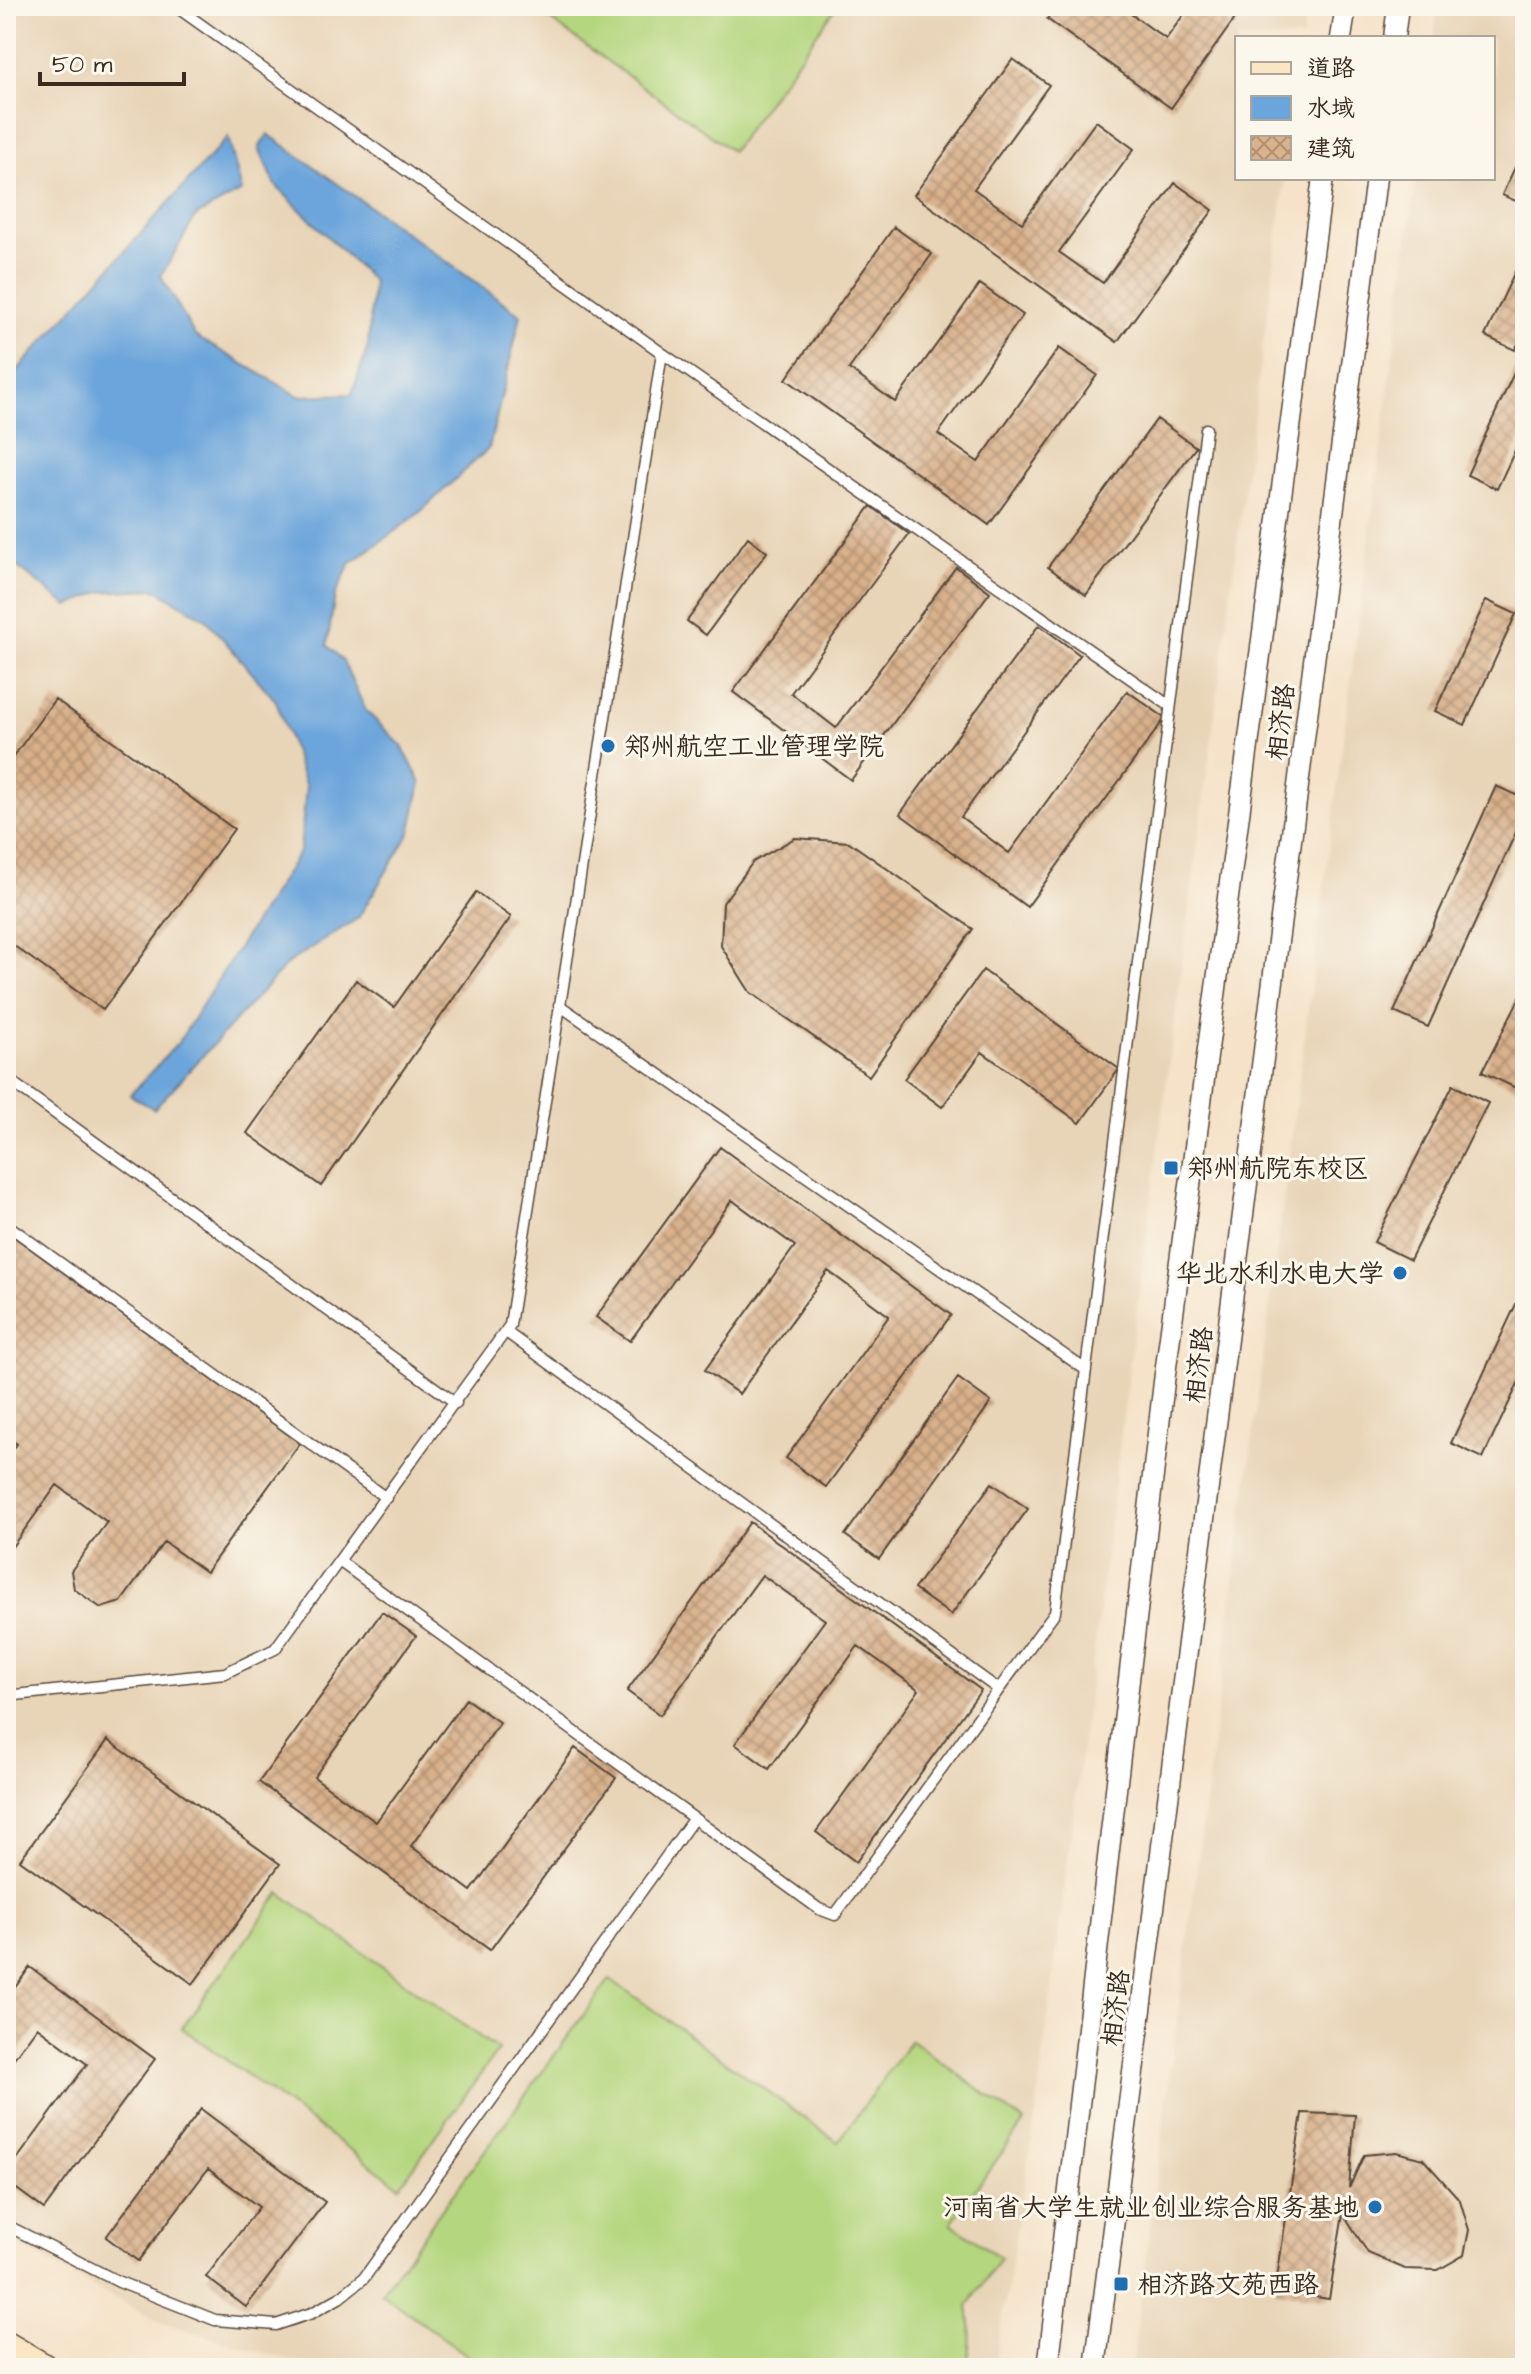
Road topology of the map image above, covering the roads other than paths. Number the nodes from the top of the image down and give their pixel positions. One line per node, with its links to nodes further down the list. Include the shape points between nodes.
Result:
1 (175, 6): 4 (lane)
2 (1346, 6): 5 (street)
3 (1398, 6): 6 (street)
4 (189, 10): 9 (lane)
5 (1341, 36)
6 (1394, 36)
7 (1323, 180): 26 (street, 相济路, via 1162,1398)
8 (1376, 180): 27 (street, 相济路)
9 (662, 353): 11 (lane); 12 (lane)
10 (1206, 429): 11 (lane)
11 (1170, 706): 16 (lane)
12 (559, 1005): 15 (lane); 16 (lane)
13 (6, 1078): 17 (lane)
14 (6, 1224): 18 (lane)
15 (506, 1332): 17 (lane); 20 (lane)
16 (1086, 1370): 20 (lane, via 1055,1612)
17 (456, 1403): 18 (lane)
18 (386, 1498): 19 (lane)
19 (339, 1561): 21 (lane, via 275,1649 225,1673); 22 (lane)
20 (998, 1689): 22 (lane, via 835,1915 819,1909)
21 (6, 1696)
22 (694, 1818): 23 (lane, via 364,2278 339,2298 276,2325 215,2320 119,2282)
23 (6, 2225)
24 (6, 2347): 25 (main road)
25 (42, 2368)
26 (1048, 2368)
27 (1095, 2368)

